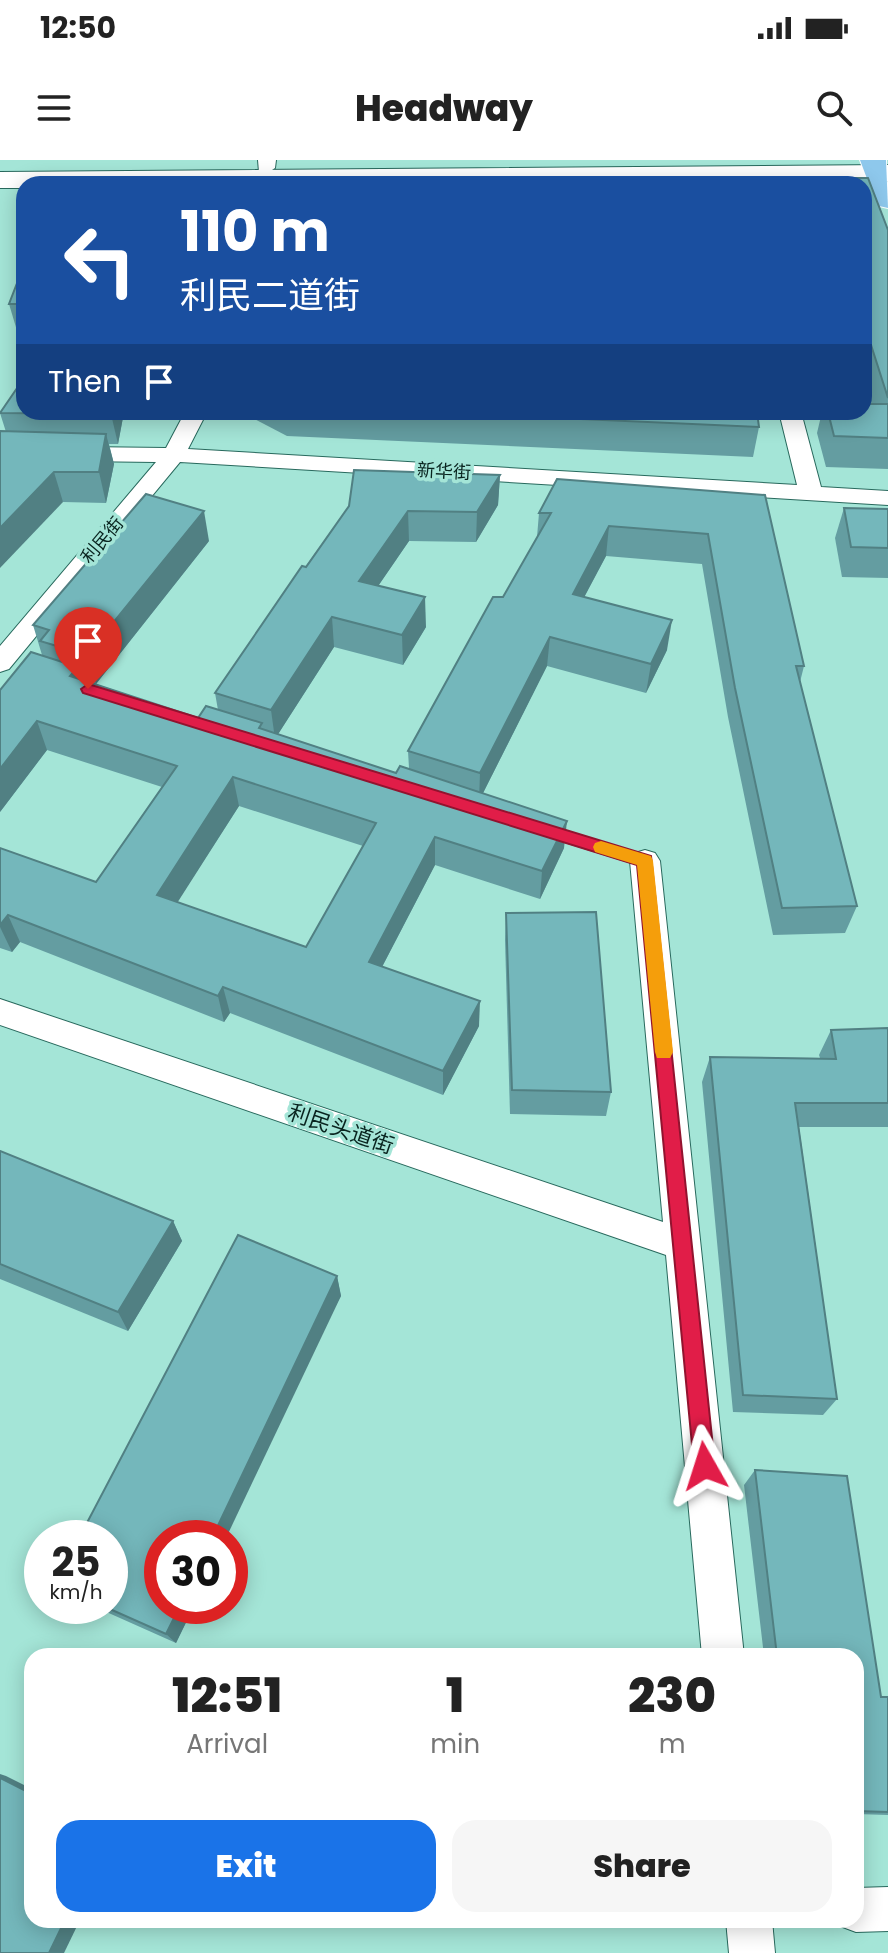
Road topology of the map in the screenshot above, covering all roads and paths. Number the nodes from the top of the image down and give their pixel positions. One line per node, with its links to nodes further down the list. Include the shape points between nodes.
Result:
1 (267, 164): 2 (main road); 3 (main road)
2 (0, 166)
3 (493, 176)
4 (192, 420): 7 (street, 利民街)
5 (792, 420): 8 (street)
6 (0, 453): 7 (street, 新华街)
7 (174, 455): 8 (street, 新华街); 10 (street, 利民街)
8 (811, 493): 9 (street, 新华街)
9 (888, 498)
10 (5, 664)
11 (525, 824): 12 (lane)
12 (645, 861): 14 (street)
13 (0, 1012): 14 (street, 利民头道街)
14 (683, 1245): 15 (street)
15 (722, 1648)
16 (888, 1909): 17 (street)
17 (864, 1910)
18 (750, 1928): 19 (street)
19 (752, 1953)

